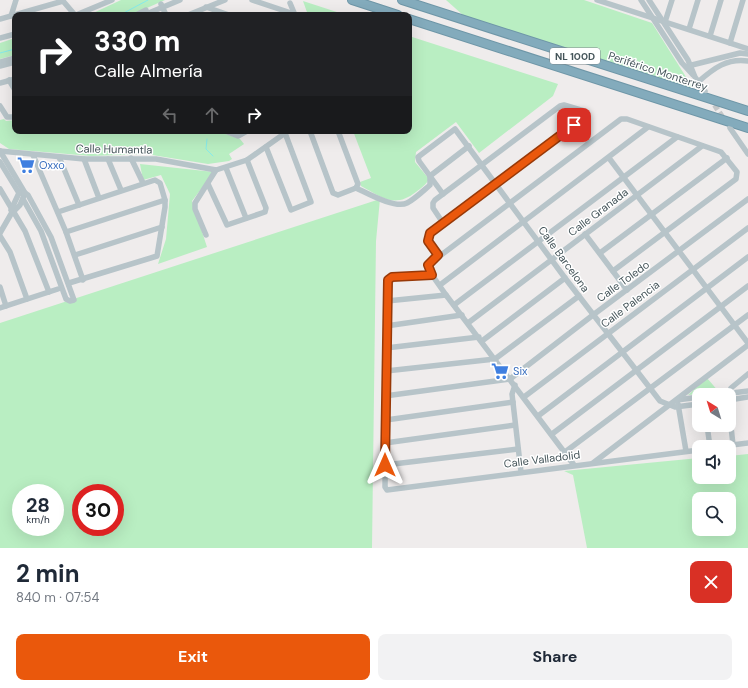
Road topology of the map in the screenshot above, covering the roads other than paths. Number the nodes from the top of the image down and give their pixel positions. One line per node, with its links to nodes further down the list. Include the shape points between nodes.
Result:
1 (16, 0): 22 (street)
2 (44, 0): 20 (street)
3 (63, 0): 20 (street); 24 (street)
4 (112, 0): 25 (street)
5 (171, 0): 21 (street)
6 (180, 0): 21 (street)
7 (225, 0): 19 (street)
8 (252, 0): 29 (street)
9 (352, 0): 31 (highway)
10 (402, 0): 58 (highway, Periférico Monterrey / NL 100D)
11 (597, 0): 34 (street)
12 (642, 0): 34 (street)
13 (649, 0): 37 (street)
14 (672, 0): 37 (street)
15 (698, 0): 38 (street)
16 (721, 0): 40 (street)
17 (744, 0): 42 (street)
18 (290, 3): 30 (street)
19 (206, 7): 27 (street); 28 (street)
20 (41, 8): 23 (street)
21 (159, 8): 26 (street)
22 (12, 12)
23 (26, 12)
24 (73, 12)
25 (86, 12)
26 (146, 12)
27 (198, 12)
28 (220, 12)
29 (286, 12)
30 (294, 12)
31 (389, 12)
32 (12, 13): 33 (street)
33 (11, 16): 35 (street)
34 (653, 18): 37 (street); 52 (street)
35 (0, 20)
36 (412, 20): 62 (highway, NL 100D)
37 (664, 22): 38 (street); 52 (street)
38 (689, 29): 40 (street)
39 (12, 35): 41 (street)
40 (710, 36): 42 (street)
41 (0, 38)
42 (730, 43): 43 (street)
43 (748, 49)
44 (748, 54): 45 (street, via 740,53)
45 (717, 58): 50 (street); 52 (street)
46 (12, 59): 48 (street)
47 (748, 61): 50 (street, via 740,60)
48 (0, 62)
49 (12, 63): 51 (street)
50 (720, 65): 53 (street)
51 (0, 66)
52 (687, 66): 53 (street)
53 (697, 79): 56 (street)
54 (12, 80): 55 (street)
55 (0, 83)
56 (705, 91)
57 (0, 106): 59 (street, via 7,117)
58 (748, 111)
59 (12, 117)
60 (648, 127): 67 (street); 76 (street); 99 (street, via 621,119)
61 (730, 128): 72 (street)
62 (748, 128)
63 (284, 134): 70 (street, Calle Humantla)
64 (288, 134): 70 (street, via 311,202 291,210)
65 (311, 134): 90 (street, via 333,193 338,195)
66 (339, 134): 90 (street, via 358,184)
67 (677, 137): 69 (street); 86 (street)
68 (468, 146): 82 (street, Calle Barcelona); 85 (street); 85 (street, Calle Barcelona, via 458,131 452,130 419,155 419,161)
69 (702, 146): 77 (street, via 721,152); 95 (street, Calle Granada)
70 (266, 147): 80 (street, Calle Humantla)
71 (0, 151): 73 (street, Calle Humantla); 94 (street)
72 (748, 154)
73 (33, 155): 74 (street, Calle Humantla); 102 (street)
74 (59, 157): 78 (street, Calle Humantla); 100 (street)
75 (131, 158): 79 (street, Calle Humantla); 84 (street, Calle Humantla, via 168,161); 87 (street)
76 (609, 158): 86 (street); 105 (street)
77 (727, 158): 103 (street); 110 (street, via 737,172 736,179)
78 (84, 159): 79 (street, Calle Humantla); 96 (street)
79 (108, 159): 92 (street)
80 (247, 160): 83 (street, Calle Humantla); 104 (street, via 266,210)
81 (0, 162): 94 (street)
82 (482, 164): 89 (street, Calle Barcelona); 89 (street, via 558,108 564,106 583,109 586,114); 93 (street)
83 (226, 168): 84 (street, Calle Humantla); 104 (street)
84 (216, 170): 88 (street)
85 (430, 176): 90 (street, via 430,185 403,204 391,203); 93 (street)
86 (623, 177): 95 (street); 114 (street)
87 (143, 183): 92 (street); 98 (street, via 155,180 160,183)
88 (208, 184): 104 (street, via 226,225); 113 (street, via 194,206)
89 (496, 184): 99 (street, Calle Barcelona); 106 (street)
90 (356, 188)
91 (0, 189): 101 (street)
92 (120, 190): 96 (street)
93 (443, 194): 106 (street, via 433,205)
94 (22, 195): 101 (street); 126 (street, via 33,202 46,225); 126 (street, via 41,231 66,299 70,302 74,297)
95 (637, 196): 103 (street); 112 (street, Calle Granada)
96 (99, 198): 100 (street)
97 (748, 199): 115 (street, Calle Toledo)
98 (165, 200): 107 (street); 109 (street)
99 (510, 203): 105 (street, Calle Barcelona); 117 (street)
100 (79, 205): 102 (street)
101 (12, 211): 111 (street); 133 (street, via 32,247)
102 (58, 212): 109 (street)
103 (650, 215): 110 (street); 116 (street)
104 (246, 218)
105 (524, 221): 114 (street, Calle Barcelona); 127 (street)
106 (444, 223): 117 (street, via 428,237)
107 (162, 227): 118 (street); 125 (street, via 157,256)
108 (748, 228): 122 (street, Calle Palencia)
109 (66, 232): 118 (street)
110 (665, 233): 115 (street); 121 (street)
111 (0, 234): 136 (street, via 10,252)
112 (586, 234): 116 (street); 120 (street, Calle Granada)
113 (206, 235)
114 (538, 242): 120 (street, Calle Barcelona); 138 (street)
115 (679, 252): 122 (street); 132 (street, Calle Toledo)
116 (600, 253): 121 (street)
117 (438, 255): 123 (street, via 428,266)
118 (75, 256): 125 (street)
119 (748, 257): 131 (street)
120 (551, 260): 124 (street, Calle Barcelona); 145 (street, Calle Granada)
121 (613, 271): 132 (street)
122 (692, 271): 131 (street); 148 (street, Calle Palencia)
123 (432, 275): 127 (street); 137 (street, via 392,277 388,280)
124 (565, 278): 135 (street, Calle Barcelona); 149 (street)
125 (83, 280): 126 (street)
126 (69, 283)
127 (440, 285): 134 (street)
128 (748, 286): 141 (street)
129 (0, 287): 139 (street)
130 (58, 289): 133 (street)
131 (706, 289): 141 (street); 152 (street)
132 (627, 290): 142 (street, Calle Toledo)
133 (49, 292): 136 (street)
134 (446, 295): 137 (street); 138 (street)
135 (579, 296): 142 (street, Calle Barcelona); 153 (street)
136 (27, 299): 139 (street)
137 (387, 301): 146 (street)
138 (454, 305): 144 (street)
139 (6, 306): 140 (street)
140 (0, 308)
141 (720, 308): 147 (street); 155 (street)
142 (593, 315): 148 (street, Calle Barcelona); 157 (street, Calle Toledo)
143 (748, 315): 147 (street)
144 (462, 316): 145 (street); 146 (street)
145 (468, 323): 149 (street)
146 (386, 326): 151 (street)
147 (734, 326): 150 (street); 160 (street)
148 (607, 334): 152 (street, Calle Barcelona); 164 (street, Calle Palencia)
149 (480, 339): 151 (street); 153 (street)
150 (748, 344): 168 (street)
151 (386, 348): 154 (street)
152 (622, 352): 155 (street, Calle Barcelona); 174 (street)
153 (495, 359): 154 (street); 157 (street)
154 (386, 371): 163 (street)
155 (636, 371): 160 (street, Calle Barcelona); 177 (street)
156 (748, 374): 159 (street)
157 (510, 379): 158 (street); 163 (street)
158 (515, 385): 164 (street); 169 (street, via 512,390)
159 (731, 388)
160 (650, 389): 170 (street, Calle Barcelona); 183 (street)
161 (748, 390): 162 (street)
162 (736, 392)
163 (385, 396): 175 (street)
164 (524, 397): 174 (street)
165 (748, 397): 167 (street)
166 (692, 398): 168 (street)
167 (736, 399)
168 (677, 400): 170 (street); 172 (street); 173 (street)
169 (512, 402): 175 (street); 176 (street)
170 (660, 402): 172 (street, Calle Barcelona)
171 (692, 405): 173 (street, Calle Barcelona)
172 (669, 406): 173 (street, Calle Barcelona); 185 (street)
173 (678, 407): 184 (street)
174 (538, 416): 177 (street)
175 (386, 420): 178 (street)
176 (515, 426): 178 (street); 181 (street)
177 (552, 434): 183 (street)
178 (385, 443): 186 (street)
179 (748, 443): 180 (street)
180 (736, 444)
181 (518, 449): 186 (street); 188 (street)
182 (692, 451): 184 (street, Calle Valladolid)
183 (565, 452): 187 (street)
184 (686, 452): 185 (street, Calle Valladolid)
185 (593, 463): 187 (street, Calle Valladolid)
186 (385, 465): 188 (street, Calle Valladolid, via 387,490)
187 (574, 465): 188 (street, Calle Valladolid)
188 (521, 472)

